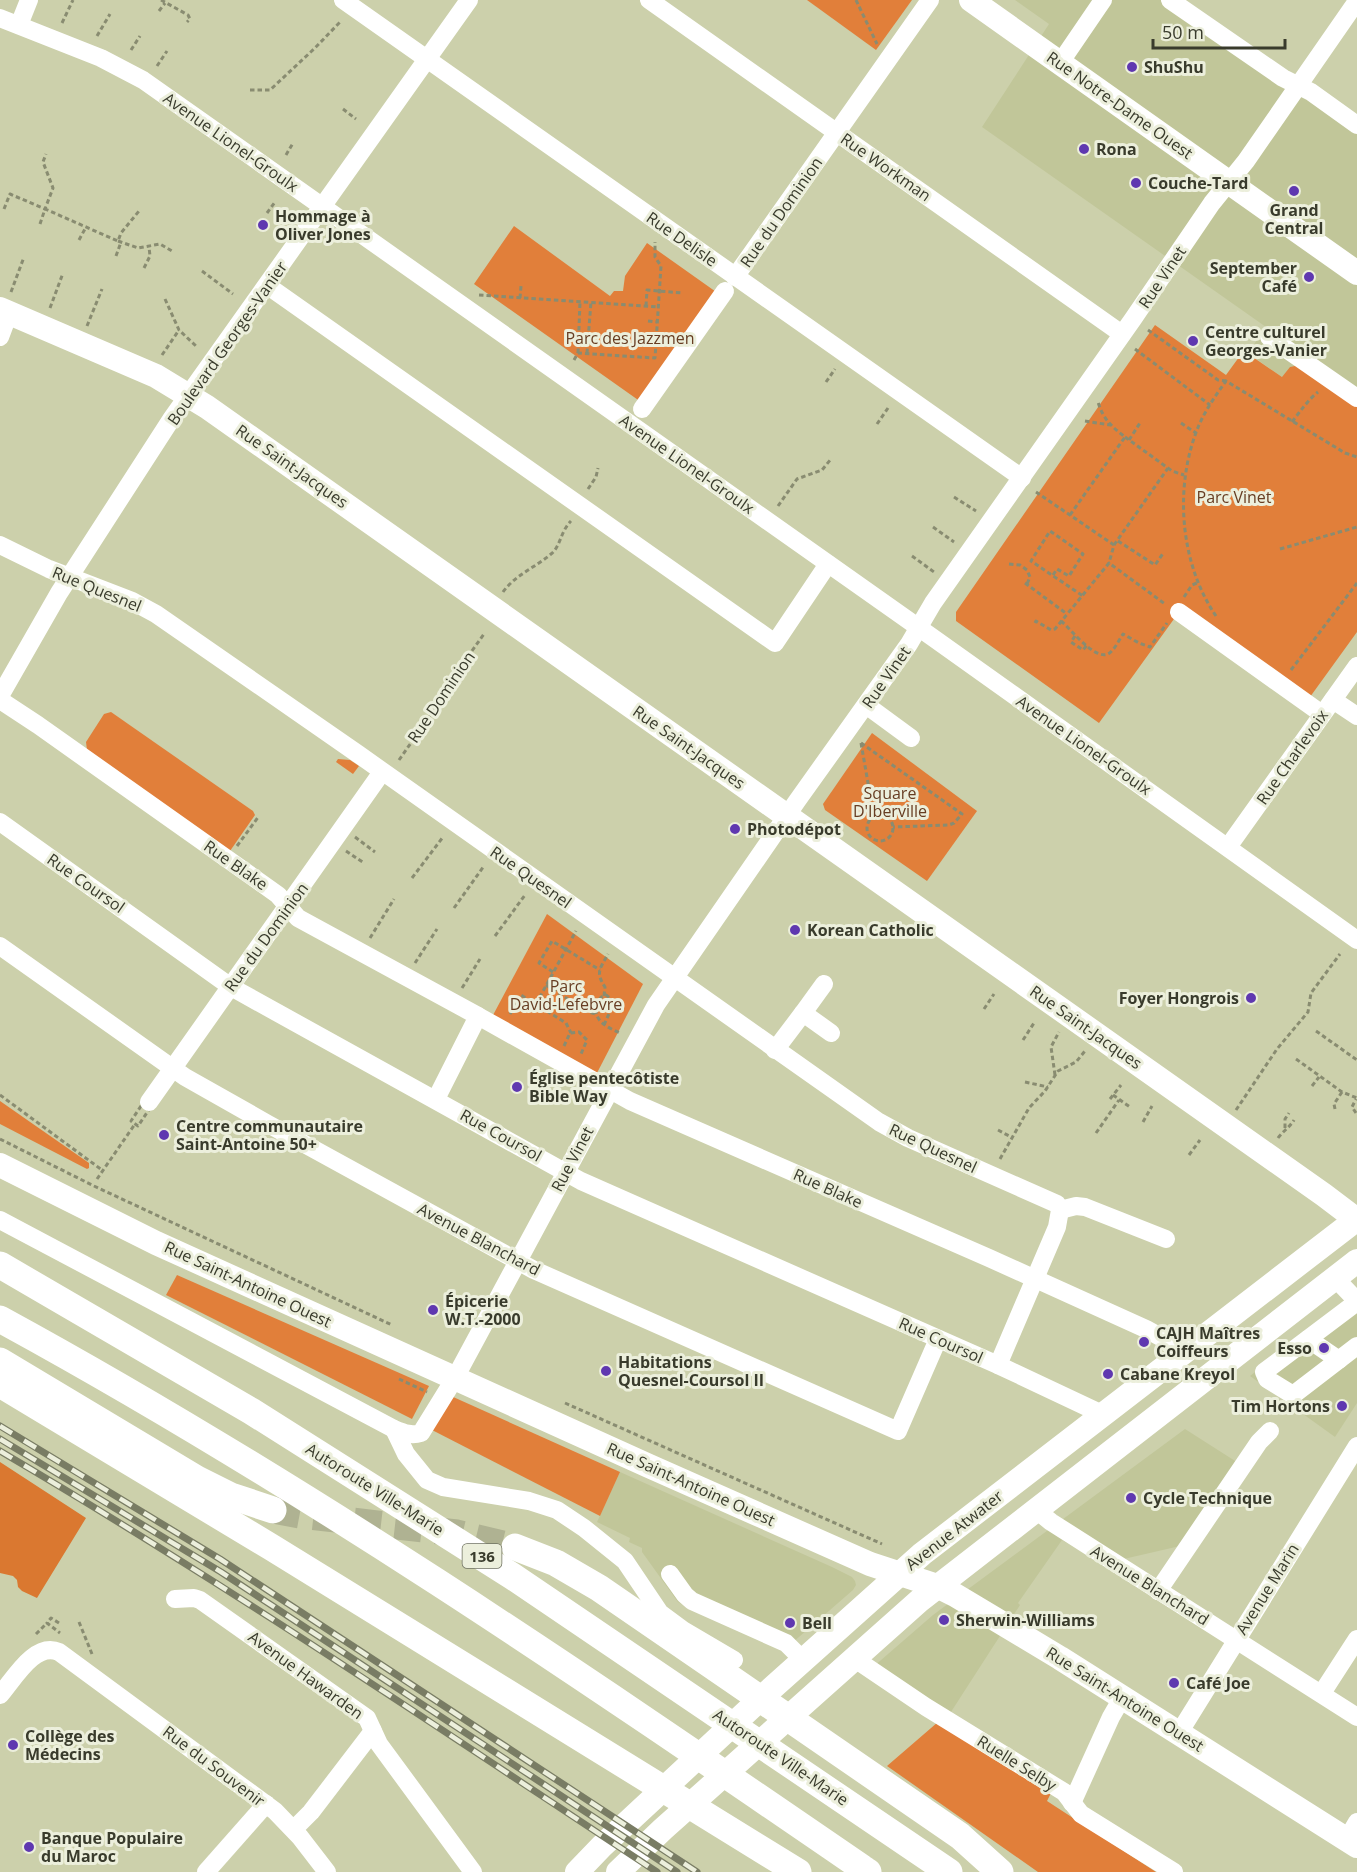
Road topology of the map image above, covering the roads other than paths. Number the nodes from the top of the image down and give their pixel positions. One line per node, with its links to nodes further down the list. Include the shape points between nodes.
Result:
1 (29, 0): 11 (street)
2 (342, 0): 12 (street, Rue Delisle)
3 (470, 0): 12 (street, Boulevard Georges-Vanier)
4 (649, 0): 16 (street, Rue Workman)
5 (930, 0): 16 (street, Rue du Dominion)
6 (971, 0): 13 (main road, Rue Notre-Dame Ouest)
7 (1103, 0): 13 (street)
8 (1170, 0): 14 (street)
9 (1357, 1): 14 (street, Rue Vinet)
10 (0, 18): 11 (street, Avenue Lionel-Groulx)
11 (19, 26): 18 (street, Avenue Lionel-Groulx, via 132,74)
12 (427, 61): 18 (street, Boulevard Georges-Vanier); 20 (street, Rue Delisle)
13 (1059, 63): 17 (main road, Rue Notre-Dame Ouest)
14 (1297, 86): 15 (street); 17 (street, Rue Vinet)
15 (1357, 125)
16 (838, 133): 20 (street, Rue du Dominion); 23 (street, Rue Workman)
17 (1228, 182): 19 (main road, Rue Notre-Dame Ouest); 23 (street, Rue Vinet)
18 (322, 207): 21 (street, Boulevard Georges-Vanier); 31 (street, Avenue Lionel-Groulx)
19 (1357, 273)
20 (730, 284): 28 (street); 29 (street, Rue Delisle)
21 (268, 286): 26 (street, Boulevard Georges-Vanier); 31 (street, via 776,642)
22 (7, 305): 24 (street); 26 (main road, Rue Saint-Jacques)
23 (1122, 334): 29 (street, Rue Vinet)
24 (0, 337)
25 (1269, 337): 27 (street)
26 (189, 395): 32 (street, Boulevard Georges-Vanier); 42 (main road, Rue Saint-Jacques)
27 (1357, 398)
28 (642, 409)
29 (1022, 478): 34 (street, Rue Vinet)
30 (0, 545): 32 (street, Rue Quesnel)
31 (828, 564): 34 (street, Avenue Lionel-Groulx)
32 (69, 576): 36 (street, Boulevard Georges-Vanier); 41 (street, Rue Quesnel, via 156,614)
33 (1174, 610): 38 (street)
34 (918, 627): 37 (street, Rue Vinet); 44 (street, Avenue Lionel-Groulx)
35 (1357, 666): 38 (street, Rue Charlevoix)
36 (0, 698): 45 (street, Rue Blake)
37 (866, 705): 40 (street); 42 (street, Rue Vinet)
38 (1328, 707): 39 (street); 44 (street, Rue Charlevoix)
39 (1357, 716)
40 (911, 738)
41 (382, 772): 45 (street, Rue du Dominion); 48 (street, Rue Quesnel)
42 (787, 816): 48 (street, Rue Vinet); 62 (main road, Rue Saint-Jacques)
43 (0, 822): 50 (street, Rue Coursol)
44 (1228, 847): 46 (street, Avenue Lionel-Groulx)
45 (289, 906): 50 (street, Rue du Dominion); 52 (street, Rue Blake, via 298,918)
46 (1357, 940)
47 (0, 946): 55 (street, Avenue Blanchard)
48 (674, 978): 54 (street, Rue Quesnel); 56 (street, Rue Vinet)
49 (824, 984): 51 (street)
50 (231, 987): 55 (street, Rue du Dominion); 57 (street, Rue Coursol)
51 (803, 1013): 53 (street); 54 (street)
52 (478, 1016): 56 (street, Rue Blake, via 536,1057); 57 (street)
53 (831, 1033)
54 (775, 1050): 61 (street, Rue Quesnel, via 887,1128 1048,1199)
55 (173, 1069): 58 (street, Rue du Dominion); 65 (street, Avenue Blanchard)
56 (610, 1089): 60 (street, Rue Vinet); 68 (street, Rue Blake)
57 (436, 1099): 60 (street, Rue Coursol)
58 (149, 1102)
59 (0, 1165): 81 (main road, Rue Saint-Antoine Ouest, via 156,1243)
60 (565, 1172): 65 (street, Rue Vinet); 72 (street, Rue Coursol)
61 (1060, 1210): 64 (street, via 1085,1207); 68 (street, via 1057,1227)
62 (1357, 1220): 76 (main road, Avenue Atwater)
63 (0, 1221): 84 (street)
64 (1166, 1239)
65 (518, 1261): 72 (street, Avenue Blanchard, via 898,1431); 81 (street, Rue Vinet)
66 (1357, 1261): 69 (main road, Avenue Atwater)
67 (0, 1265): 117 (highway, Autoroute Ville-Marie / 136, via 250,1411 503,1570)
68 (1035, 1278): 76 (street, Rue Blake, via 1162,1337); 80 (street)
69 (1336, 1279): 70 (street); 73 (main road, Avenue Atwater)
70 (1357, 1302): 74 (street)
71 (0, 1319): 116 (highway, via 195,1432 403,1560 576,1672)
72 (938, 1339): 80 (street, Rue Coursol)
73 (1258, 1339): 79 (street); 88 (main road, Avenue Atwater)
74 (1308, 1339): 77 (street); 79 (street)
75 (1357, 1346): 77 (street)
76 (1180, 1355): 83 (main road, Avenue Atwater)
77 (1339, 1360): 79 (street, via 1293,1395 1267,1378 1264,1372)
78 (0, 1362): 87 (highway, via 197,1479 231,1496)
79 (1276, 1363)
80 (998, 1365): 83 (street, Rue Coursol)
81 (455, 1378): 84 (street, Rue Vinet, via 422,1433 407,1434); 91 (main road, Rue Saint-Antoine Ouest)
82 (0, 1384): 115 (highway)
83 (1102, 1414): 91 (main road, Avenue Atwater)
84 (394, 1429): 98 (street, via 406,1454 427,1480 443,1487 530,1501 556,1510 584,1528 625,1561 660,1613)
85 (1270, 1431): 93 (street)
86 (1357, 1446): 96 (street, Avenue Marin)
87 (273, 1509)
88 (1035, 1509): 92 (main road, Avenue Atwater); 93 (street, Avenue Blanchard)
89 (515, 1547): 118 (highway, via 556,1563 622,1603 960,1836)
90 (670, 1574): 99 (street, via 692,1601 786,1643)
91 (899, 1574): 92 (main road, Rue Saint-Antoine Ouest); 99 (main road, Avenue Atwater)
92 (937, 1586): 97 (main road, Avenue Atwater); 102 (main road, Rue Saint-Antoine Ouest, via 977,1606)
93 (1158, 1591): 96 (street, Avenue Blanchard)
94 (175, 1599): 104 (street, Avenue Hawarden, via 200,1600 367,1718)
95 (1357, 1638): 100 (street)
96 (1236, 1640): 100 (street, Avenue Blanchard); 105 (street, Avenue Marin)
97 (855, 1659): 106 (street, Ruelle Selby, via 1064,1792); 114 (main road, Avenue Atwater)
98 (734, 1660)
99 (803, 1660): 113 (main road, Avenue Atwater)
100 (1322, 1693): 103 (street, Avenue Blanchard)
101 (0, 1695): 107 (street, Rue du Souvenir, via 33,1656 44,1649 90,1664)
102 (1122, 1698): 105 (main road, Rue Saint-Antoine Ouest); 106 (street)
103 (1357, 1717)
104 (373, 1731): 108 (street); 112 (street, Avenue Hawarden)
105 (1179, 1732): 109 (main road, Rue Saint-Antoine Ouest)
106 (1072, 1803): 119 (street, Ruelle Selby, via 1081,1814)
107 (266, 1804): 108 (street, Rue du Souvenir); 110 (street)
108 (294, 1829): 111 (street, Rue du Souvenir)
109 (1354, 1836)
110 (206, 1872)
111 (327, 1872)
112 (473, 1872)
113 (577, 1872)
114 (618, 1872)
115 (798, 1872)
116 (868, 1872)
117 (949, 1872)
118 (1000, 1872)
119 (1174, 1872)

